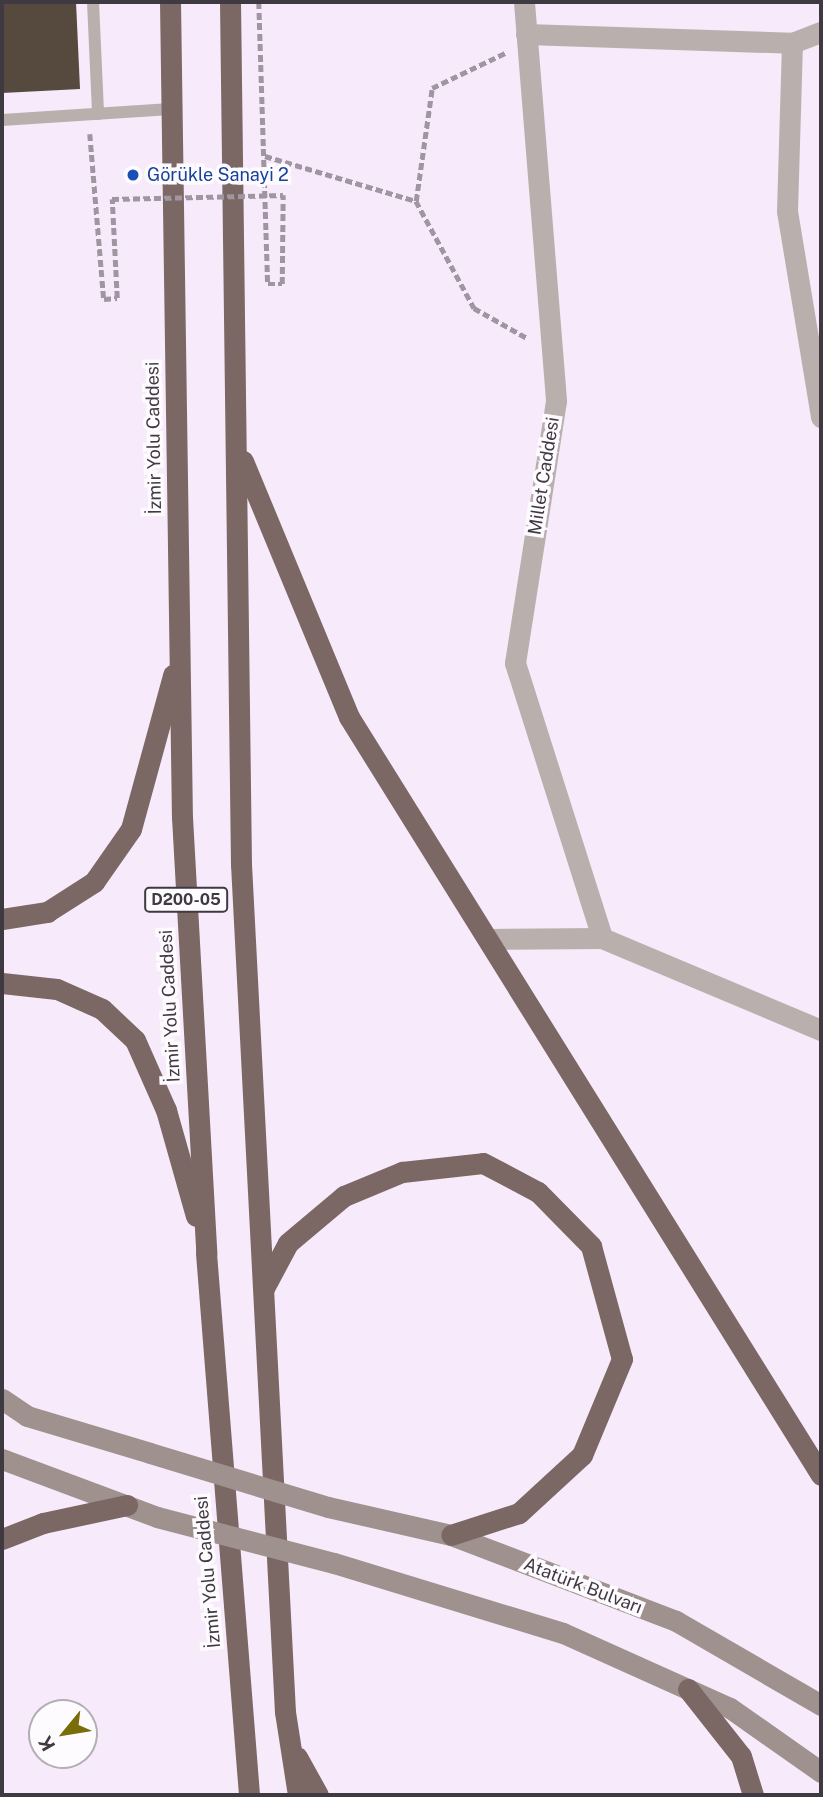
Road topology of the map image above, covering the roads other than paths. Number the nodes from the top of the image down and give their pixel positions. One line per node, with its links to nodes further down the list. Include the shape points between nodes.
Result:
1 (93, 2): 9 (lane)
2 (170, 2): 8 (highway, İzmir Yolu Caddesi / D200-05)
3 (230, 2): 12 (highway, D200-05)
4 (524, 2): 6 (street, Millet Caddesi)
5 (821, 33): 7 (street)
6 (527, 38): 7 (street); 15 (street, Millet Caddesi, via 556,401 515,663)
7 (792, 43): 11 (street, via 787,211)
8 (172, 109): 9 (lane); 13 (highway, İzmir Yolu Caddesi / D200-05)
9 (93, 114): 10 (lane)
10 (2, 120)
11 (821, 417)
12 (236, 440): 16 (highway, via 259,513 349,717); 20 (highway, D200-05, via 241,864)
13 (179, 649): 14 (highway, via 131,829 94,882 47,912); 19 (highway, İzmir Yolu Caddesi / D200-05)
14 (2, 919)
15 (602, 937): 16 (street); 18 (street)
16 (489, 939): 23 (highway)
17 (2, 983): 19 (highway, via 57,989 103,1009 135,1040 166,1110)
18 (821, 1030)
19 (206, 1253): 31 (highway, İzmir Yolu Caddesi / D200-05)
20 (263, 1290): 25 (highway, via 288,1243 335,1203 402,1172 483,1163 538,1192 591,1246 622,1359 582,1455 519,1513); 29 (highway, D200-05)
21 (2, 1399): 25 (main road, Atatürk Bulvarı, bridge, via 27,1416 328,1507)
22 (2, 1459): 24 (main road)
23 (818, 1462)
24 (127, 1505): 26 (highway, via 43,1523); 27 (main road, bridge, via 563,1633)
25 (451, 1535): 28 (main road, Atatürk Bulvarı, via 676,1621)
26 (2, 1539)
27 (688, 1689): 30 (main road, via 730,1708); 34 (highway, via 741,1756)
28 (821, 1705)
29 (290, 1744): 32 (highway, D200-05); 33 (highway)
30 (821, 1772)
31 (249, 1795)
32 (298, 1795)
33 (318, 1795)
34 (753, 1795)

